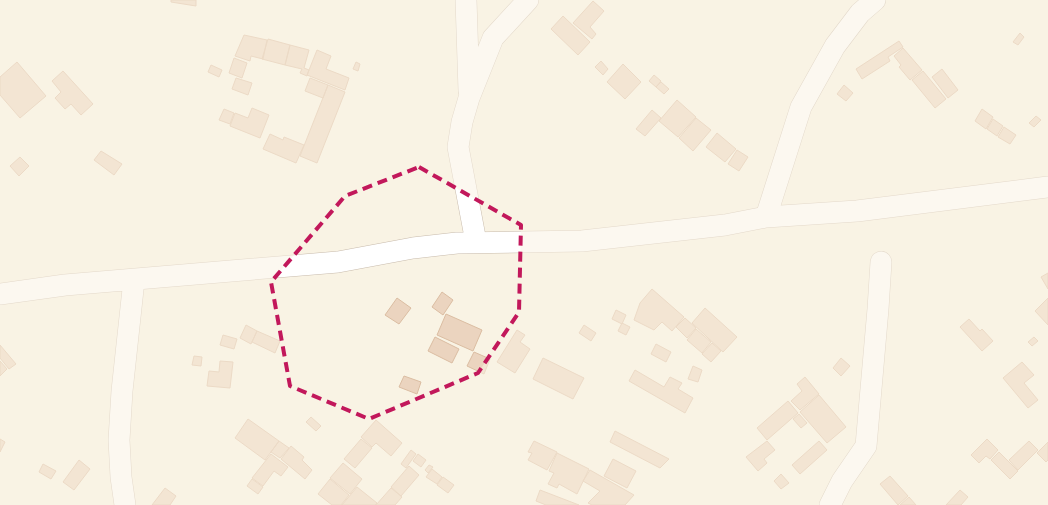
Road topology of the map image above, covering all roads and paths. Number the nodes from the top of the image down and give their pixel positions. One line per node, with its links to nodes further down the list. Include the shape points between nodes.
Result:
1 (466, 0): 4 (street)
2 (528, 0): 4 (street, via 493,38)
3 (875, 0): 6 (street, via 860,13 834,46 801,107)
4 (469, 98): 7 (street, via 458,147)
5 (1048, 187): 6 (street, via 857,211)
6 (766, 217): 7 (street, via 725,225 582,241)
7 (476, 242): 9 (street, via 413,248 338,262)
8 (881, 262): 12 (street, via 866,446)
9 (134, 280): 10 (street); 11 (street, via 119,440)
10 (0, 294)
11 (125, 505)
12 (830, 505)

